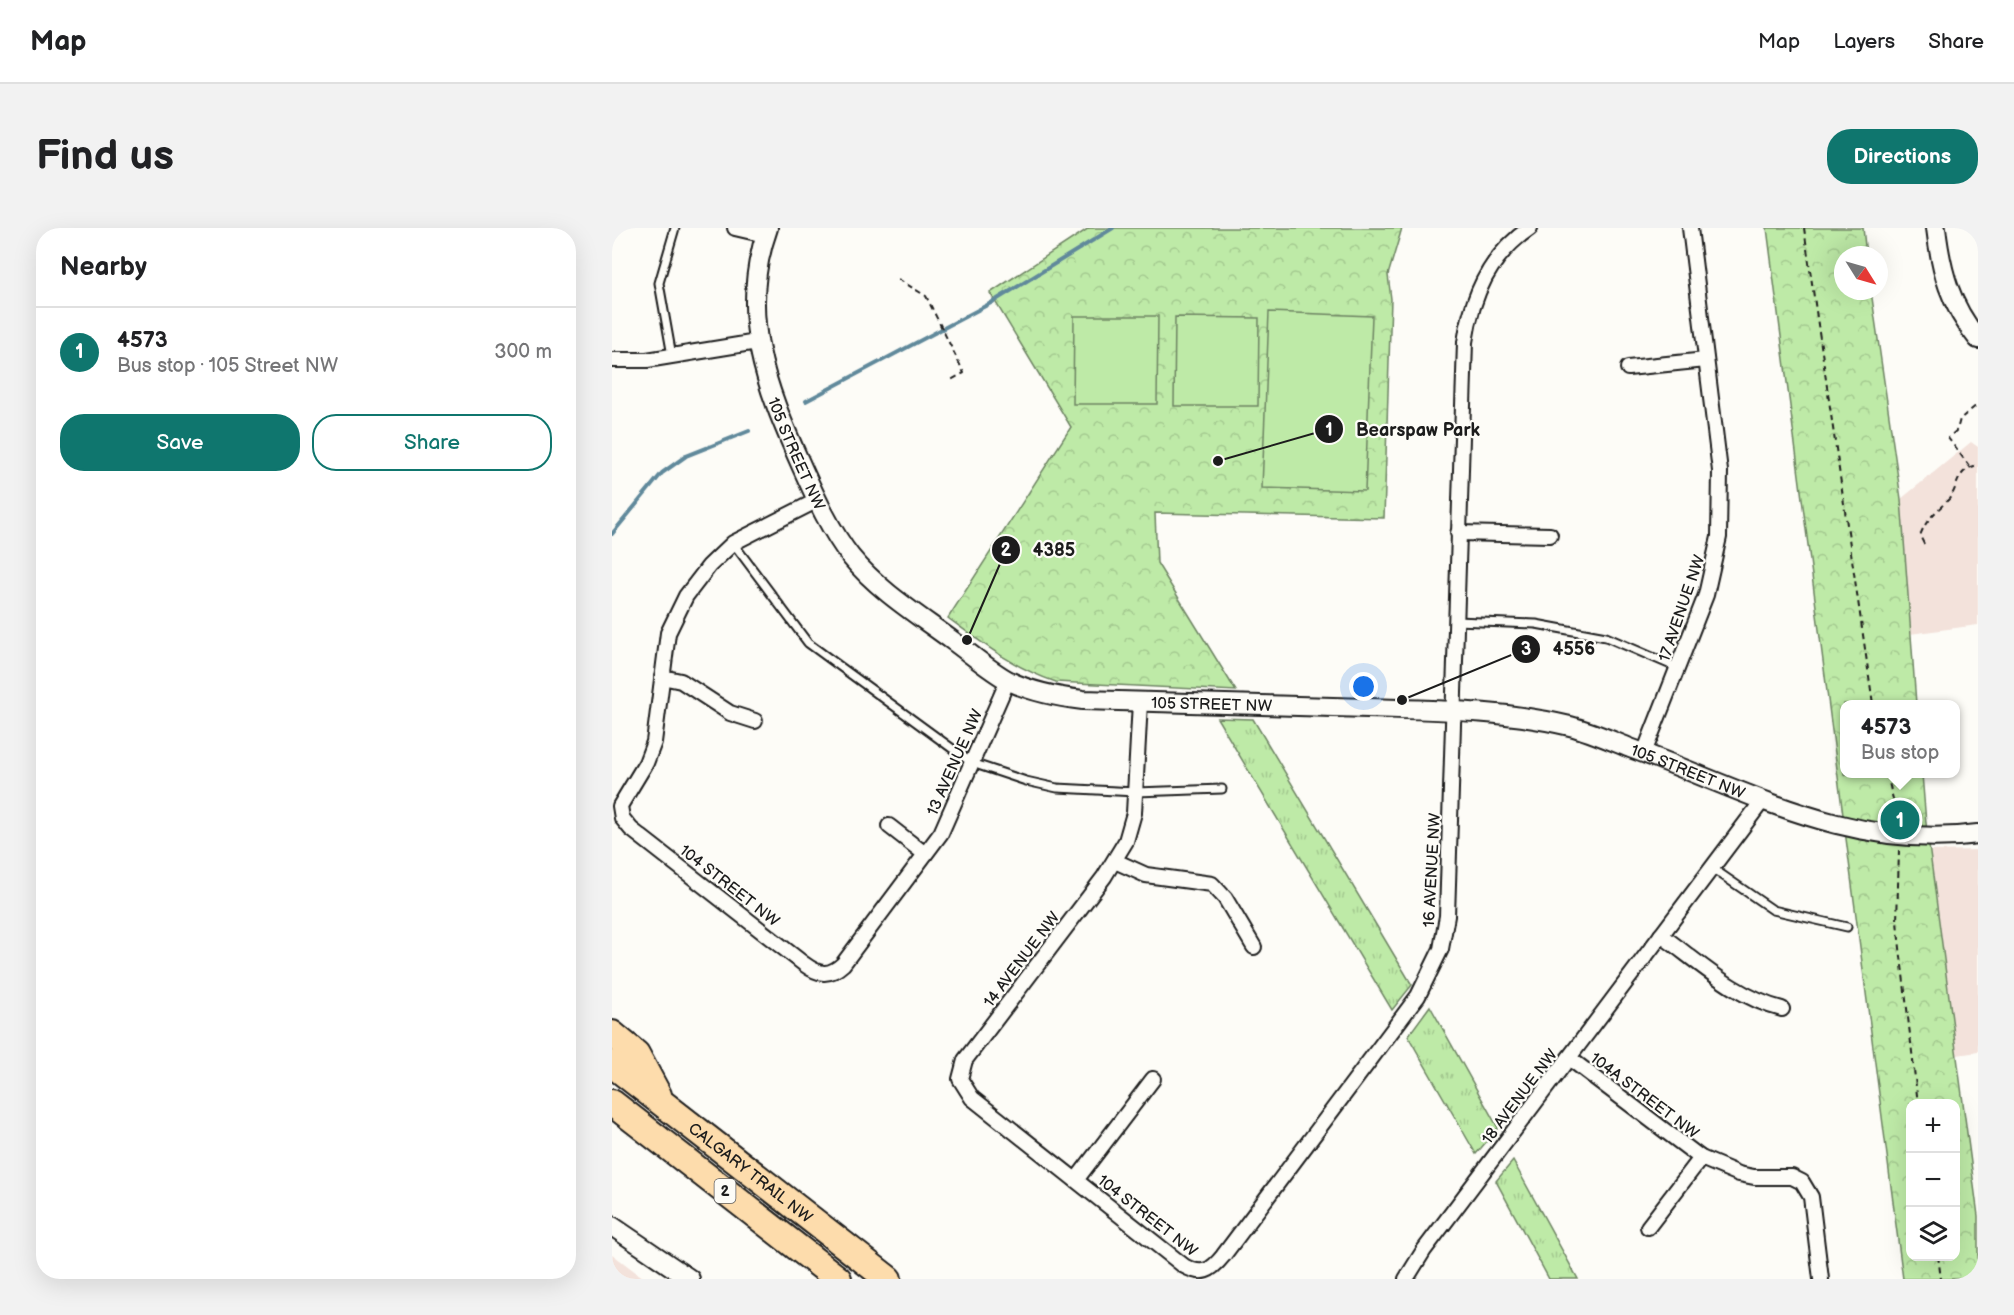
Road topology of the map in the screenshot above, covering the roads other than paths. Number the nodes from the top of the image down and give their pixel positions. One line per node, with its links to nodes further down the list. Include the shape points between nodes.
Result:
1 (675, 228): 9 (lane, via 659,283)
2 (735, 228): 6 (street)
3 (1530, 228): 14 (street, 16 AVENUE NW, via 1500,254 1482,282 1468,320)
4 (1689, 228): 11 (street, 17 AVENUE NW)
5 (1936, 228): 7 (street, via 1950,296)
6 (767, 232): 8 (street, 105 STREET NW, via 755,294)
7 (1978, 339)
8 (757, 342): 9 (street); 13 (street, 105 STREET NW, via 773,401)
9 (672, 356): 10 (street)
10 (612, 360)
11 (1706, 360): 12 (street); 18 (street, 17 AVENUE NW, via 1720,471 1719,537 1709,585)
12 (1628, 368)
13 (818, 500): 16 (street); 20 (street, 105 STREET NW, via 838,539 875,581)
14 (1458, 533): 15 (street); 17 (street, 16 AVENUE NW)
15 (1550, 535)
16 (733, 543): 19 (street, via 709,566 674,617); 25 (lane, via 808,643)
17 (1456, 621): 18 (lane, via 1536,624 1606,637); 22 (street, 16 AVENUE NW)
18 (1678, 668): 24 (street, 17 AVENUE NW)
19 (662, 677): 23 (street, via 681,681 730,713); 37 (street, 104 STREET NW, via 654,742 622,799 620,812 631,828 811,969)
20 (1008, 680): 21 (street, 105 STREET NW, via 1062,698); 25 (street, 13 AVENUE NW)
21 (1140, 702): 22 (street, 105 STREET NW); 27 (street, 14 AVENUE NW)
22 (1453, 711): 24 (street, 105 STREET NW, via 1570,726); 50 (street, 16 AVENUE NW, via 1447,916 1436,963 1418,996 1223,1256)
23 (755, 721)
24 (1644, 753): 28 (street, 105 STREET NW)
25 (972, 763): 27 (lane, via 1043,786); 31 (street, 13 AVENUE NW, via 946,824)
26 (1222, 789): 27 (lane)
27 (1136, 792): 32 (street, 14 AVENUE NW, via 1131,827)
28 (1763, 800): 30 (street, 105 STREET NW, via 1857,831 1899,836); 33 (street, 18 AVENUE NW)
29 (889, 826): 31 (street)
30 (1978, 834)
31 (925, 854): 37 (street, 13 AVENUE NW, via 843,964)
32 (1115, 861): 36 (street, via 1146,875 1212,884 1225,898); 42 (street, 14 AVENUE NW, via 965,1060)
33 (1712, 868): 34 (lane, via 1773,910); 35 (street, 18 AVENUE NW)
34 (1847, 927)
35 (1661, 935): 38 (street, via 1742,994); 40 (street, 18 AVENUE NW)
36 (1254, 947)
37 (826, 975)
38 (1782, 1010)
39 (612, 1034): 45 (highway, via 636,1054)
40 (1569, 1058): 46 (street, 104A STREET NW); 54 (street, 18 AVENUE NW)
41 (612, 1064): 45 (highway, CALGARY TRAIL NW / 2)
42 (960, 1079): 47 (street, 104 STREET NW, via 972,1098)
43 (1153, 1079): 47 (street, 104 STREET NW)
44 (612, 1103): 52 (highway, 2)
45 (662, 1103): 53 (highway, CALGARY TRAIL NW / 2)
46 (1701, 1158): 49 (street, 104A STREET NW); 55 (street, 104A STREET NW, via 1739,1174 1802,1182 1810,1197)
47 (1076, 1180): 50 (street, 104 STREET NW, via 1184,1266)
48 (612, 1226): 51 (street)
49 (1648, 1227)
50 (1203, 1272)
51 (690, 1279)
52 (838, 1279)
53 (888, 1279)
54 (1406, 1279)
55 (1821, 1279)

